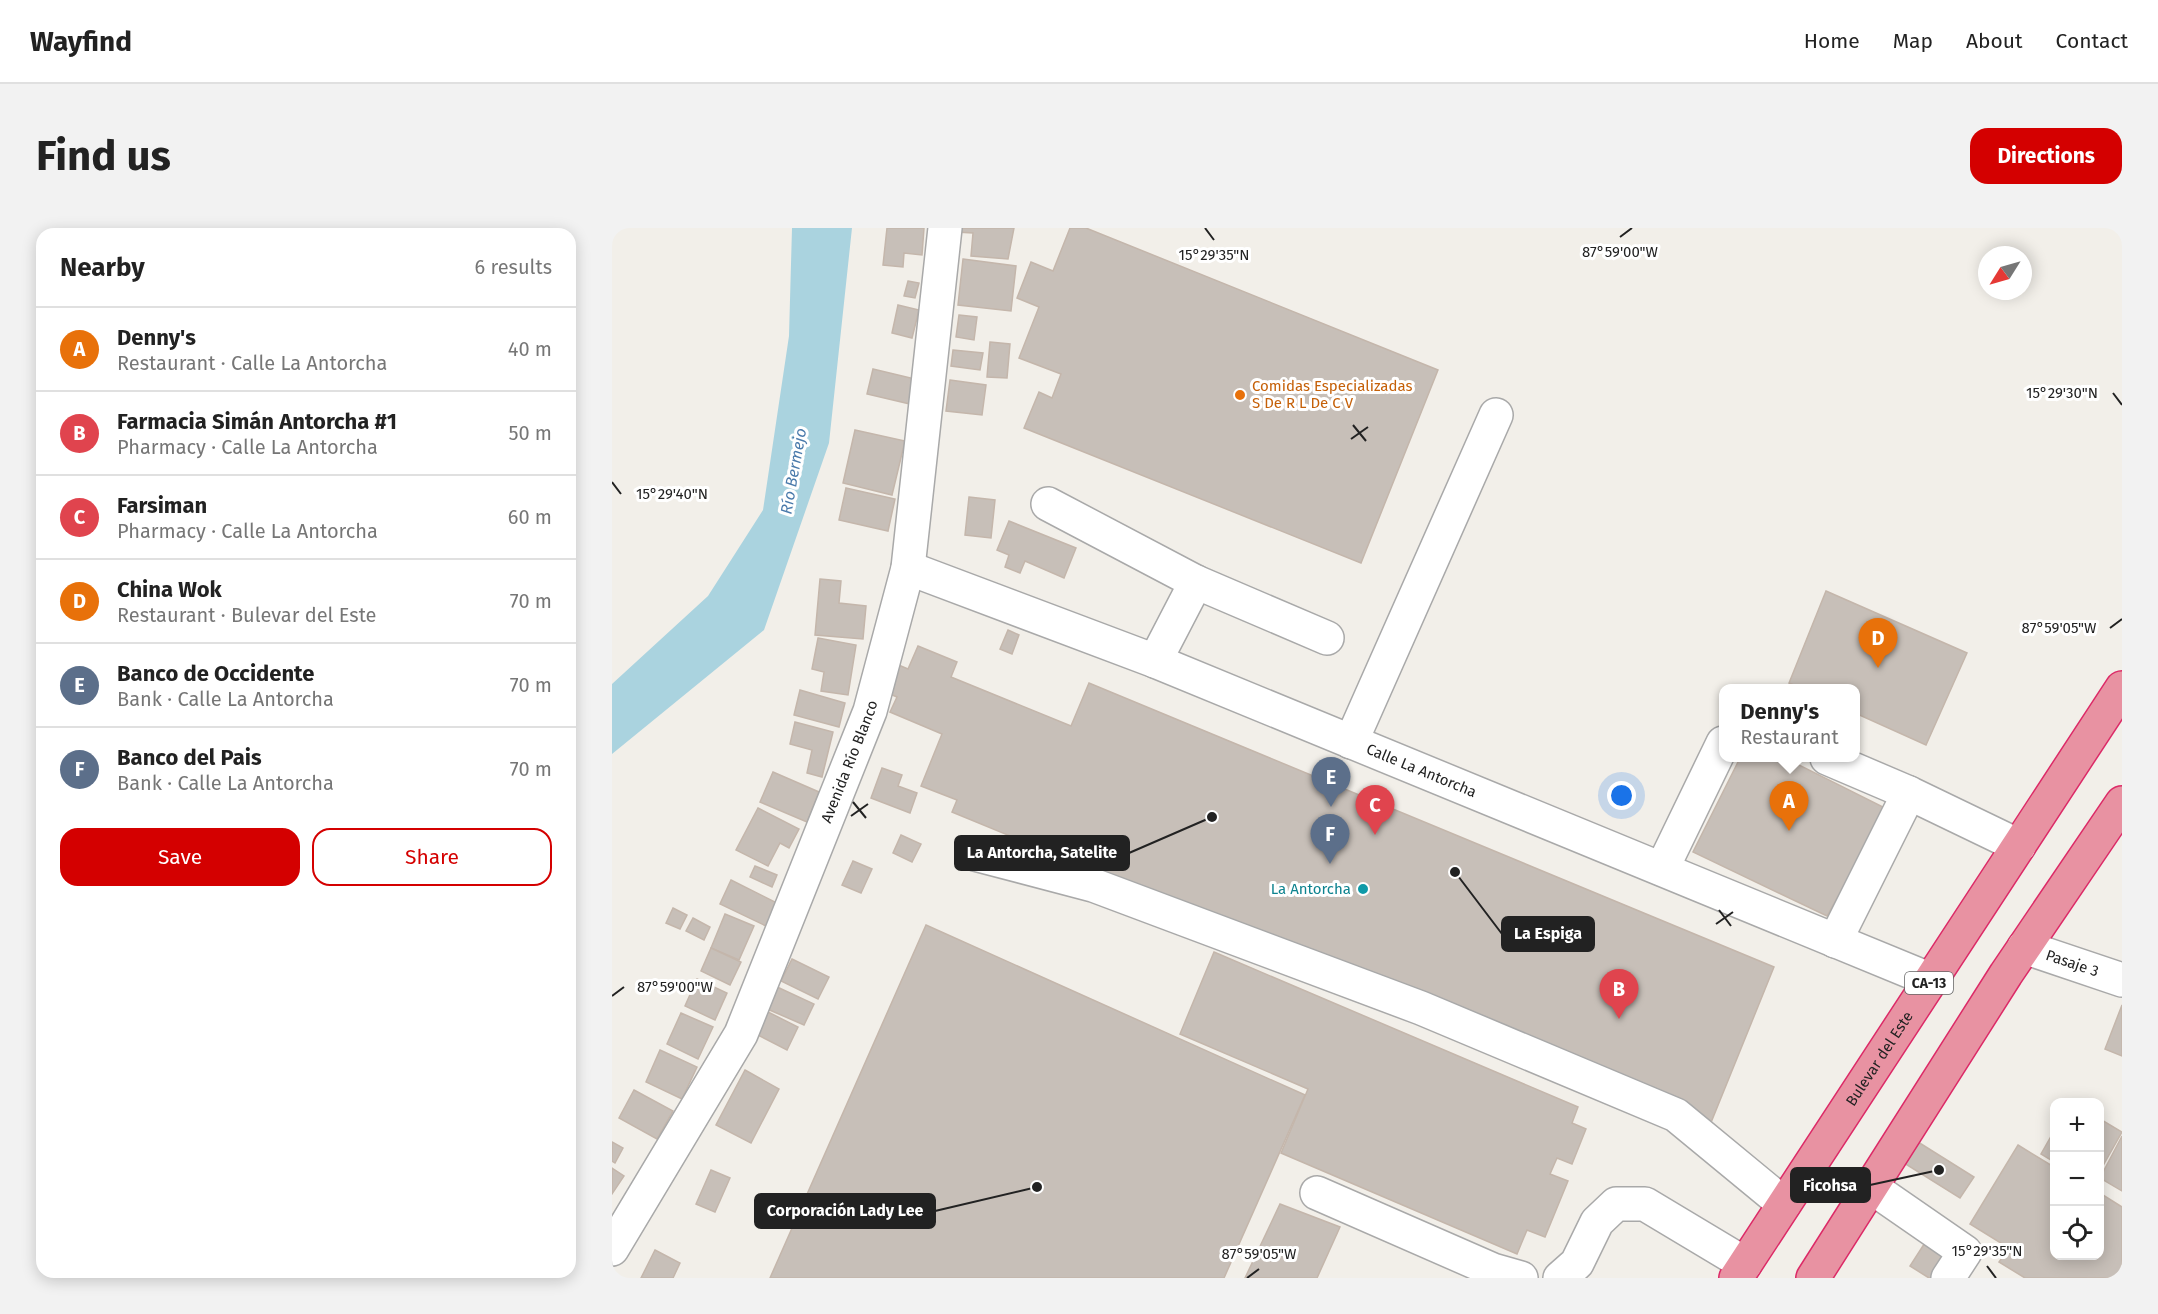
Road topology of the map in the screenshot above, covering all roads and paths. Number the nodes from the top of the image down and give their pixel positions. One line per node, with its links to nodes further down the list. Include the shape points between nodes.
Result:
1 (945, 228): 4 (street, Avenida Río Blanco)
2 (1496, 415): 9 (street)
3 (1048, 504): 5 (street)
4 (908, 568): 7 (street, Calle La Antorcha); 24 (street, Avenida Río Blanco, via 870,711 741,1034)
5 (1196, 582): 6 (street); 7 (street)
6 (1327, 639)
7 (1155, 661): 9 (street, Calle La Antorcha)
8 (2122, 688): 14 (highway, Bulevar del Este / CA-13)
9 (1351, 742): 16 (street, Calle La Antorcha)
10 (1719, 751): 16 (street)
11 (1836, 762): 12 (street)
12 (1909, 793): 14 (street); 17 (street)
13 (2120, 809): 18 (highway)
14 (2019, 846): 19 (highway, Bulevar del Este / CA-13)
15 (975, 854): 23 (street, via 1115,893 1420,1008 1676,1115)
16 (1662, 870): 17 (street, Calle La Antorcha)
17 (1835, 941): 19 (street, Calle La Antorcha)
18 (2024, 947): 20 (street, Pasaje 3); 21 (highway)
19 (1931, 980): 23 (highway, Bulevar del Este / CA-13)
20 (2122, 980)
21 (1871, 1187): 28 (highway); 29 (street, via 1965,1252)
22 (1317, 1193): 26 (street, via 1493,1270)
23 (1784, 1204): 25 (highway, Bulevar del Este / CA-13)
24 (612, 1249)
25 (1741, 1271): 27 (street, via 1645,1204 1616,1204 1597,1222 1577,1263)
26 (1521, 1278)
27 (1560, 1278)
28 (1813, 1278)
29 (1948, 1278)

